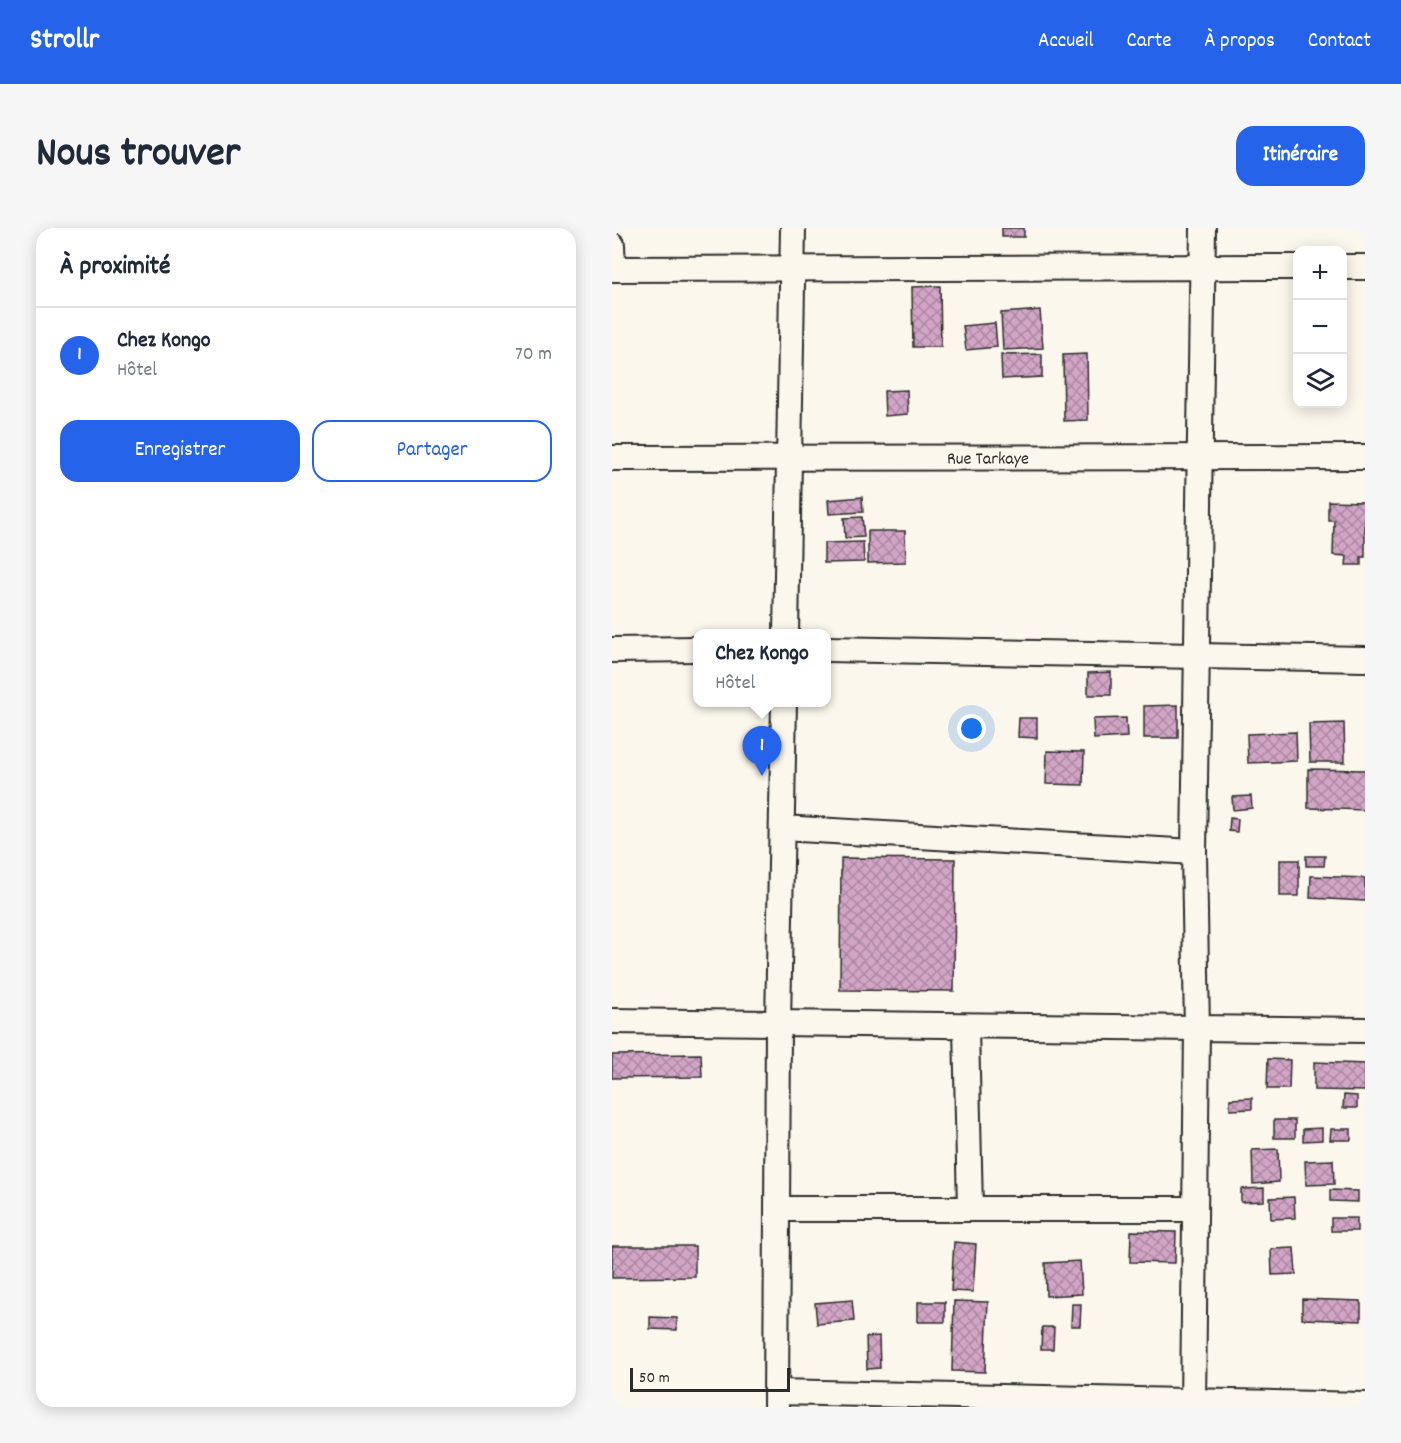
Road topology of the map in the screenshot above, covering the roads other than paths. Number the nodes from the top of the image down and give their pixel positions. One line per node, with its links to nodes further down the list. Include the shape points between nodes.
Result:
1 (793, 228): 8 (street)
2 (1203, 228): 4 (street)
3 (612, 245): 9 (street)
4 (1203, 267): 5 (street); 8 (street); 10 (street)
5 (1293, 267)
6 (1347, 267): 7 (street)
7 (1365, 267)
8 (793, 268): 9 (street); 13 (street)
9 (612, 269)
10 (1199, 457): 11 (street, Rue Tarkaye); 13 (street, Rue Tarkaye); 18 (street)
11 (1365, 457)
12 (612, 458): 13 (street, Rue Tarkaye)
13 (788, 458): 14 (street)
14 (786, 629)
15 (693, 649): 17 (street)
16 (831, 649): 18 (street)
17 (612, 651)
18 (1197, 654): 19 (street); 22 (street)
19 (1365, 658)
20 (784, 707): 21 (street)
21 (782, 828): 22 (street); 24 (street)
22 (1194, 852): 26 (street)
23 (612, 1021): 24 (street)
24 (777, 1024): 25 (street); 28 (street)
25 (966, 1027): 26 (street); 29 (street)
26 (1197, 1030): 27 (street); 30 (street)
27 (1365, 1030)
28 (778, 1209): 29 (street); 31 (street)
29 (970, 1209): 30 (street)
30 (1195, 1209): 32 (street)
31 (776, 1400): 32 (street)
32 (1193, 1404): 33 (street)
33 (1365, 1405)

